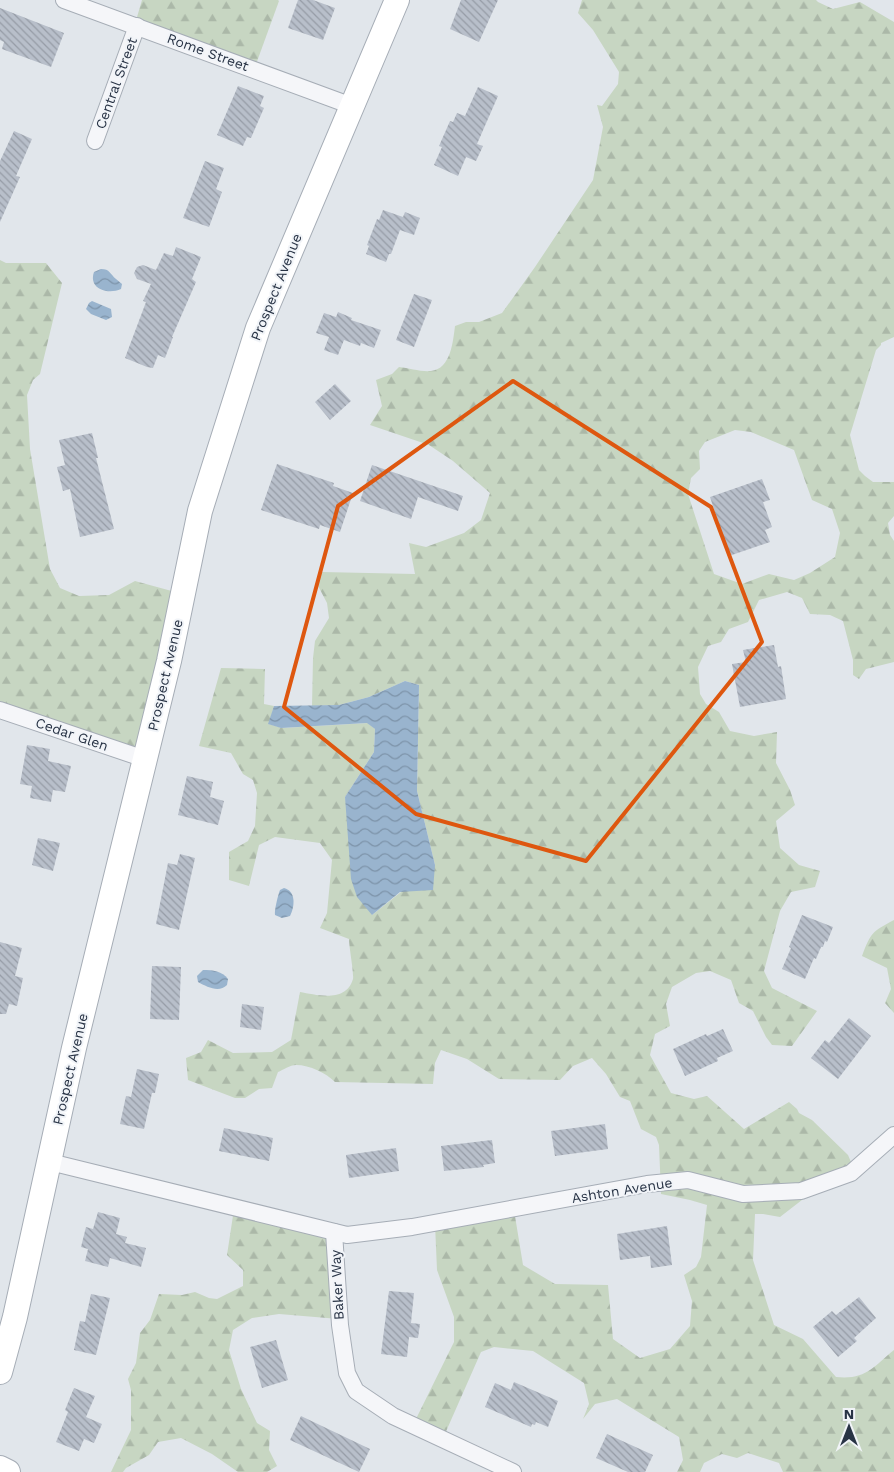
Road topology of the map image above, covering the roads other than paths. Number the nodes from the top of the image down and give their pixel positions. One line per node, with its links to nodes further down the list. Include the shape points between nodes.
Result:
1 (64, 0): 3 (street, Rome Street)
2 (397, 0): 4 (street, Prospect Avenue)
3 (136, 26): 4 (street, Rome Street); 5 (street, Central Street)
4 (352, 106): 7 (street, Prospect Avenue, via 258,328 200,511)
5 (95, 140)
6 (0, 710): 7 (street, Cedar Glen)
7 (145, 759): 9 (street, Prospect Avenue, via 74,1048)
8 (894, 1135): 10 (street, Ashton Avenue, via 851,1173 801,1192 742,1194 688,1180 647,1184 412,1227 347,1234)
9 (50, 1162): 10 (street, Baker Way); 11 (street, Prospect Avenue)
10 (334, 1232): 14 (street, Baker Way, via 340,1324 347,1373 356,1391 393,1416)
11 (0, 1372)
12 (0, 1468): 13 (street)
13 (8, 1472)
14 (513, 1472)

